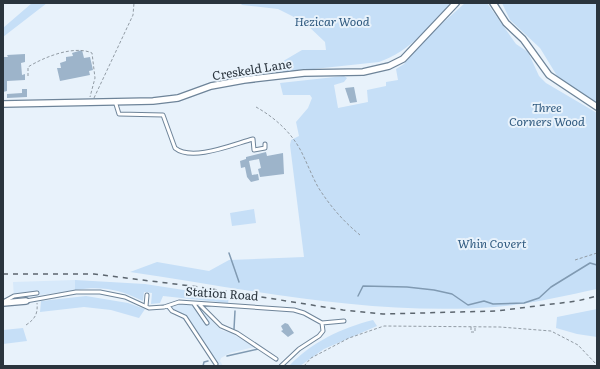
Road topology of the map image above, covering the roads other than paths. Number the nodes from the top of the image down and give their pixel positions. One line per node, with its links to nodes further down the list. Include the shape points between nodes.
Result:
1 (456, 3): 3 (street, Creskeld Lane, via 403,59 389,66 363,72 304,73 244,80 211,86 178,98)
2 (493, 3): 5 (street, via 506,23 523,39 549,75)
3 (115, 101): 4 (street, Creskeld Lane); 6 (lane, via 119,114 163,115 175,148 179,151 196,154 253,139 254,150 264,148)
4 (3, 104)
5 (597, 107)
6 (265, 144)
7 (37, 293): 10 (lane, via 14,296)
8 (147, 295): 13 (lane)
9 (26, 300): 10 (street, Station Road); 13 (lane, Station Road, via 76,292 100,292 125,297)
10 (3, 302)
11 (194, 304): 12 (lane, Station Road); 14 (lane, Station Road, via 179,302); 16 (lane)
12 (199, 304): 17 (lane, Station Road, via 294,310); 18 (lane, via 221,326 237,333)
13 (146, 306): 14 (lane, Station Road)
14 (168, 306): 19 (lane, via 172,311 185,317)
15 (344, 321): 17 (lane)
16 (207, 323)
17 (322, 323): 20 (lane, via 323,331 319,336 299,349)
18 (276, 359)
19 (216, 364)
20 (281, 366)

